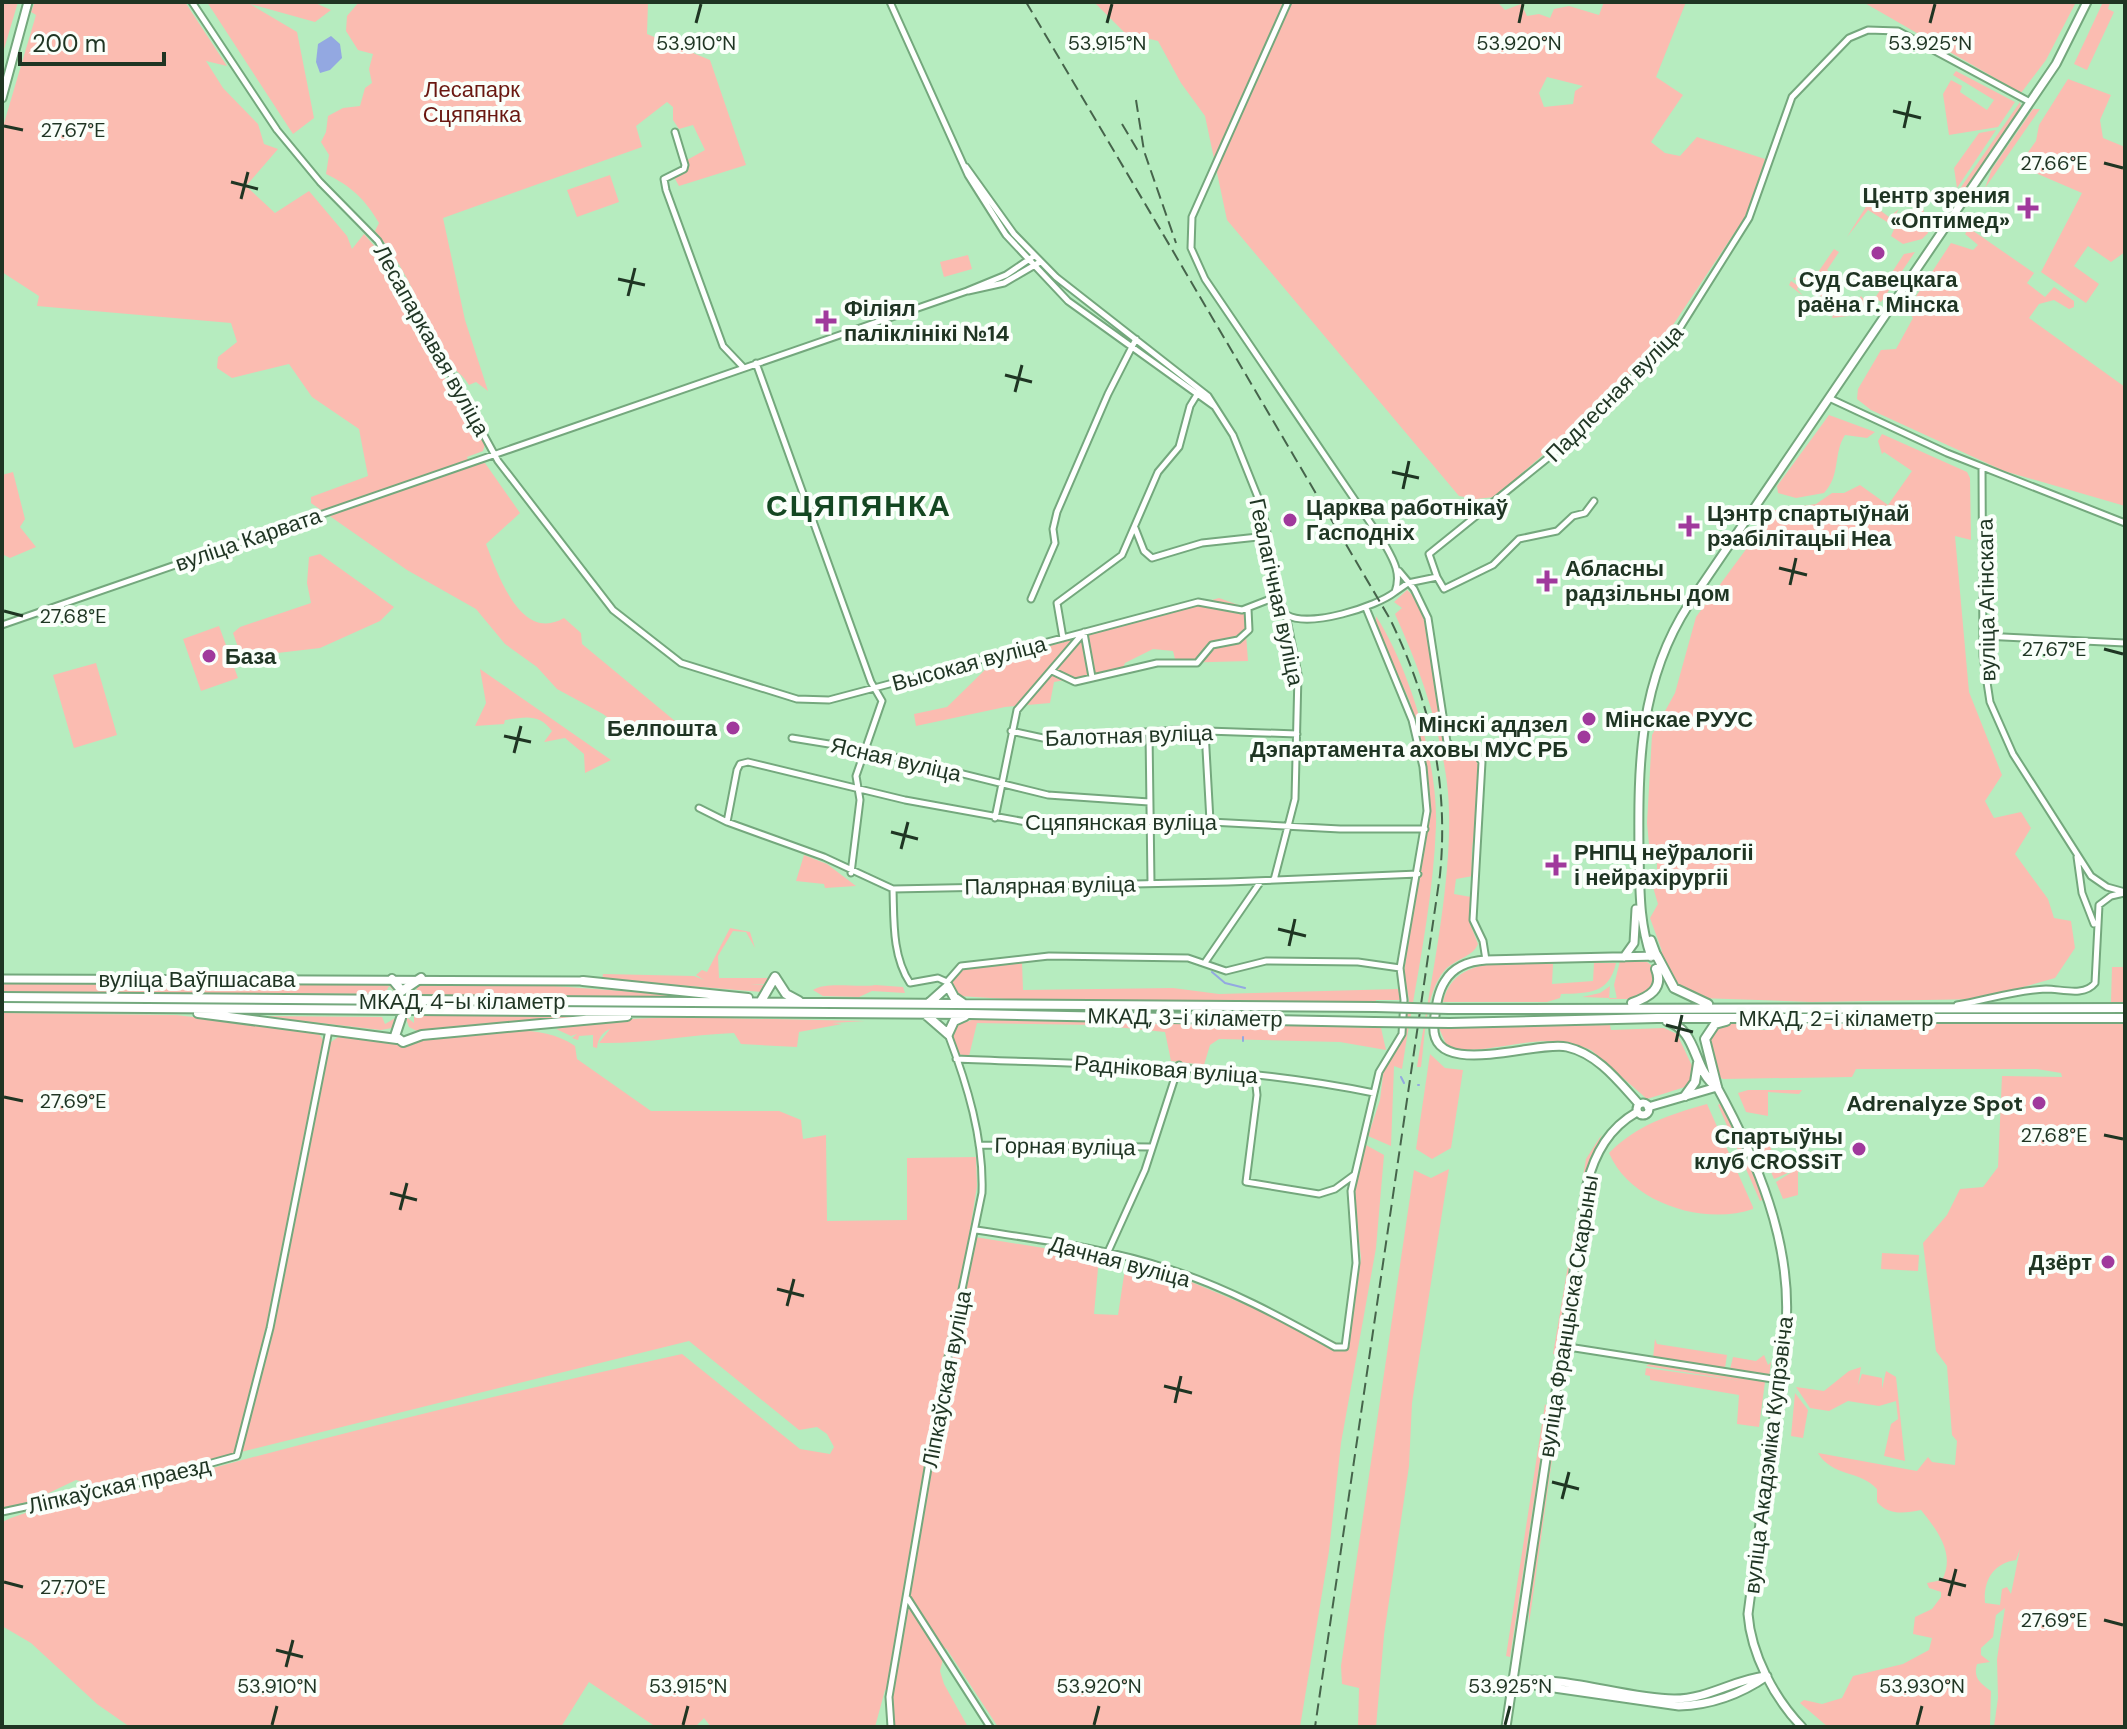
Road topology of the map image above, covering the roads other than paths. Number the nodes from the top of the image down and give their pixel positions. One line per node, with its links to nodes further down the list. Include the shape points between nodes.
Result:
1 (28, 2): 6 (main road)
2 (192, 2): 21 (street, Лесапаркавая вуліца, via 277,130 384,250 437,357)
3 (890, 2): 9 (street, Геалагічная вуліца)
4 (1288, 2): 27 (street, via 1189,229 1195,261)
5 (2087, 2): 7 (main road, via 2067,46)
6 (2, 98)
7 (2031, 102): 20 (main road); 28 (street, Падлесная вуліца, via 1898,31 1868,30 1849,38 1790,101 1749,218 1678,331 1580,432 1429,554)
8 (675, 132): 18 (street, via 685,165 664,179 666,190 723,346)
9 (966, 167): 10 (street, Геалагічная вуліца); 11 (street, Геалагічная вуліца, via 984,204)
10 (1034, 256): 11 (street, вуліца Карвата); 12 (street, Геалагічная вуліца)
11 (1028, 261): 13 (street, Геалагічная вуліца); 14 (street, вуліца Карвата)
12 (1040, 262): 13 (street, вуліца Карвата); 15 (street, Геалагічная вуліца)
13 (1033, 267): 14 (street, вуліца Карвата, via 1004,283); 16 (street, Геалагічная вуліца, via 1068,301)
14 (967, 291): 17 (street, вуліца Карвата)
15 (1136, 339): 16 (street); 19 (street, Геалагічная вуліца)
16 (1131, 347): 19 (street, Геалагічная вуліца); 32 (street, via 1057,512 1055,543)
17 (756, 363): 18 (street, вуліца Карвата); 43 (street)
18 (743, 367): 21 (street, вуліца Карвата)
19 (1200, 391): 25 (street, Высокая вуліца, via 1190,406 1179,447 1158,472); 26 (street, Геалагічная вуліца, via 1216,407 1250,473)
20 (1829, 398): 22 (street); 67 (main road, via 1686,608 1659,661 1641,740)
21 (494, 453): 36 (street, вуліца Карвата); 43 (street, via 607,604 681,663 797,699 829,700)
22 (1982, 467): 24 (street); 38 (street, вуліца Агінскага)
23 (1594, 501): 28 (street, via 1557,531 1519,539 1493,565 1454,585 1444,589)
24 (2125, 523)
25 (1135, 528): 26 (street, via 1152,558 1202,543); 39 (street, Высокая вуліца, via 1118,560 1057,603)
26 (1268, 536): 31 (street, Геалагічная вуліца)
27 (1397, 569): 29 (street); 30 (street)
28 (1437, 577): 29 (street)
29 (1408, 583): 30 (street); 76 (street, via 1428,618 1447,742 1456,750 1475,752 1482,762 1473,920)
30 (1395, 592): 33 (street)
31 (1278, 596): 34 (street); 35 (street, Геалагічная вуліца)
32 (1031, 599)
33 (1366, 608): 35 (street, via 1307,618); 59 (street, via 1417,739 1426,787)
34 (1248, 609): 37 (street, Высокая вуліца, via 1198,602); 42 (street, via 1249,630 1212,645 1197,663 1157,663)
35 (1286, 615): 47 (street, Геалагічная вуліца, via 1298,674)
36 (2, 625)
37 (1084, 632): 39 (street, Высокая вуліца); 41 (street); 42 (street)
38 (1983, 636): 40 (street); 60 (street, вуліца Агінскага, via 1986,686 2000,729)
39 (1063, 638): 43 (street, Высокая вуліца)
40 (2125, 643)
41 (1052, 671): 42 (street, via 1070,682); 44 (street, via 1021,704)
42 (1092, 677)
43 (875, 688): 49 (street, via 882,704)
44 (1011, 731): 46 (street, Балотная вуліца, via 1043,738); 50 (street)
45 (1205, 731): 46 (street, Балотная вуліца); 47 (street, Балотная вуліца); 56 (street)
46 (1149, 732): 52 (street)
47 (1297, 734): 58 (street, Геалагічная вуліца, via 1295,799)
48 (792, 738): 49 (street, Ясная вуліца)
49 (866, 750): 50 (street, Ясная вуліца); 51 (street, via 856,776)
50 (1000, 783): 52 (street, Ясная вуліца, via 1061,797); 54 (street)
51 (858, 789): 54 (street, Сцяпянская вуліца); 57 (street, Сцяпянская вуліца, via 742,762); 61 (street)
52 (1149, 802): 55 (street)
53 (699, 808): 57 (street, Палярная вуліца)
54 (995, 818): 55 (street, Сцяпянская вуліца, via 1056,825)
55 (1148, 820): 56 (street, Сцяпянская вуліца); 66 (street)
56 (1210, 821): 58 (street, Сцяпянская вуліца)
57 (727, 822): 61 (street, Палярная вуліца, via 805,849)
58 (1288, 824): 59 (street, Сцяпянская вуліца); 63 (street, Геалагічная вуліца)
59 (1425, 829): 62 (street)
60 (2076, 853): 65 (street, вуліца Агінскага); 69 (street, вуліца Агінскага)
61 (851, 873): 68 (street, Палярная вуліца)
62 (1418, 874): 63 (street, Палярная вуліца); 78 (street)
63 (1274, 880): 64 (street, Палярная вуліца)
64 (1261, 881): 66 (street, Палярная вуліца); 77 (street)
65 (2100, 882): 69 (street, via 2089,881); 70 (street); 72 (street, via 2105,893)
66 (1151, 883): 68 (street, Палярная вуліца)
67 (1639, 885): 74 (main road); 75 (main road, via 1634,943)
68 (893, 889): 83 (street, via 904,974 910,983 938,978)
69 (2082, 889): 71 (street)
70 (2125, 892): 72 (street)
71 (2085, 900): 72 (street); 73 (street)
72 (2101, 901): 73 (street)
73 (2096, 929): 95 (street, via 2095,983 2088,990 2026,991)
74 (1654, 957): 75 (main road); 93 (highway, via 1657,988); 94 (highway, via 1679,992)
75 (1623, 958): 76 (main road)
76 (1486, 960): 119 (main road, via 1455,969 1442,987 1434,1029 1443,1048 1471,1056 1568,1047 1602,1066)
77 (1206, 961): 78 (street, via 1226,971 1266,961); 83 (street, via 1035,957 961,966)
78 (1400, 968): 117 (street, via 1402,1034 1381,1066)
79 (397, 978): 80 (main road, вуліца Ваўпшасава); 80 (highway, via 402,991); 81 (main road, вуліца Ваўпшасава)
80 (421, 978): 82 (main road, вуліца Ваўпшасава)
81 (2, 979)
82 (583, 981): 86 (highway, via 744,996)
83 (947, 984): 89 (highway); 90 (highway)
84 (2, 997): 88 (highway)
85 (800, 1001): 86 (highway, МКАД, 4-ы кіламетр); 86 (highway, via 786,994 775,977); 87 (highway, МКАД, 4-ы кіламетр)
86 (760, 1002): 92 (highway, МКАД, 4-ы кіламетр)
87 (822, 1002): 89 (highway, МКАД, 3-і кіламетр)
88 (101, 1003): 91 (highway, МКАД, 4-ы кіламетр); 96 (highway); 97 (highway, МКАД, 4-ы кіламетр)
89 (928, 1003): 90 (highway, МКАД, 3-і кіламетр)
90 (964, 1004): 98 (highway, МКАД, 3-і кіламетр, bridge)
91 (380, 1005): 92 (highway, МКАД, 4-ы кіламетр); 97 (highway, МКАД, 4-ы кіламетр)
92 (419, 1006): 100 (highway, МКАД, 4-ы кіламетр)
93 (1623, 1006): 94 (highway, МКАД, 2-і кіламетр); 98 (highway, МКАД, 2-і кіламетр)
94 (1712, 1006): 95 (highway, МКАД, 2-і кіламетр)
95 (1950, 1006): 99 (highway, МКАД, 2-і кіламетр)
96 (2, 1007)
97 (161, 1008): 108 (highway)
98 (1547, 1008)
99 (2125, 1008)
100 (659, 1012): 101 (highway, МКАД, 4-ы кіламетр); 111 (highway)
101 (822, 1012): 102 (highway, МКАД, 3-і кіламетр)
102 (924, 1013): 103 (highway, МКАД, 3-і кіламетр); 110 (highway)
103 (970, 1014): 107 (highway, МКАД, 3-і кіламетр, bridge, via 1450,1023); 110 (highway, via 954,1021)
104 (1657, 1018): 105 (highway, МКАД, 2-і кіламетр); 107 (highway, МКАД, 2-і кіламетр); 112 (highway, via 1684,1030)
105 (1742, 1018): 106 (highway, МКАД, 2-і кіламетр); 116 (highway, via 1715,1024 1705,1039)
106 (2125, 1018)
107 (1548, 1020)
108 (329, 1030): 109 (highway, via 381,1035); 127 (street, Ліпкаўская праезд, via 270,1328 237,1456)
109 (400, 1030): 111 (highway, via 403,1042); 111 (highway, via 412,1033)
110 (948, 1034): 113 (street, Ліпкаўская вуліца)
111 (409, 1040)
112 (1698, 1058): 116 (highway); 118 (highway, via 1699,1073)
113 (956, 1059): 114 (street, Радніковая вуліца); 120 (street, Ліпкаўская вуліца)
114 (1179, 1065): 115 (street, Радніковая вуліца); 121 (street)
115 (1255, 1077): 117 (street, Радніковая вуліца, via 1306,1079); 122 (street, via 1246,1182 1319,1194)
116 (1717, 1087): 118 (main road); 126 (main road, вуліца Акадэміка Купрэвіча, via 1781,1241 1788,1301)
117 (1374, 1093): 122 (street)
118 (1685, 1096): 119 (main road, вуліца Францыска Скарыны, via 1648,1107 1646,1114)
119 (1638, 1108): 125 (main road, вуліца Францыска Скарыны, via 1617,1125 1594,1159)
120 (979, 1145): 121 (street, Горная вуліца); 123 (street, Ліпкаўская вуліца, via 982,1184)
121 (1151, 1147): 124 (street)
122 (1354, 1175): 124 (street, Дачная вуліца, via 1350,1198 1356,1263 1345,1347 1335,1347 1274,1311 1174,1271)
123 (976, 1230): 124 (street, Дачная вуліца); 128 (street, Ліпкаўская вуліца, via 942,1386)
124 (1107, 1254)
125 (1562, 1346): 126 (street); 130 (main road, вуліца Францыска Скарыны)
126 (1780, 1380): 129 (main road, вуліца Акадэміка Купрэвіча, via 1748,1614)
127 (2, 1512)
128 (908, 1598): 131 (street, Ліпкаўская вуліца, via 889,1697); 132 (street)
129 (1767, 1676): 130 (main road, via 1680,1699); 134 (main road, вуліца Акадэміка Купрэвіча)
130 (1512, 1682): 133 (main road, вуліца Францыска Скарыны)
131 (891, 1727)
132 (990, 1727)
133 (1506, 1727)
134 (1802, 1727)

